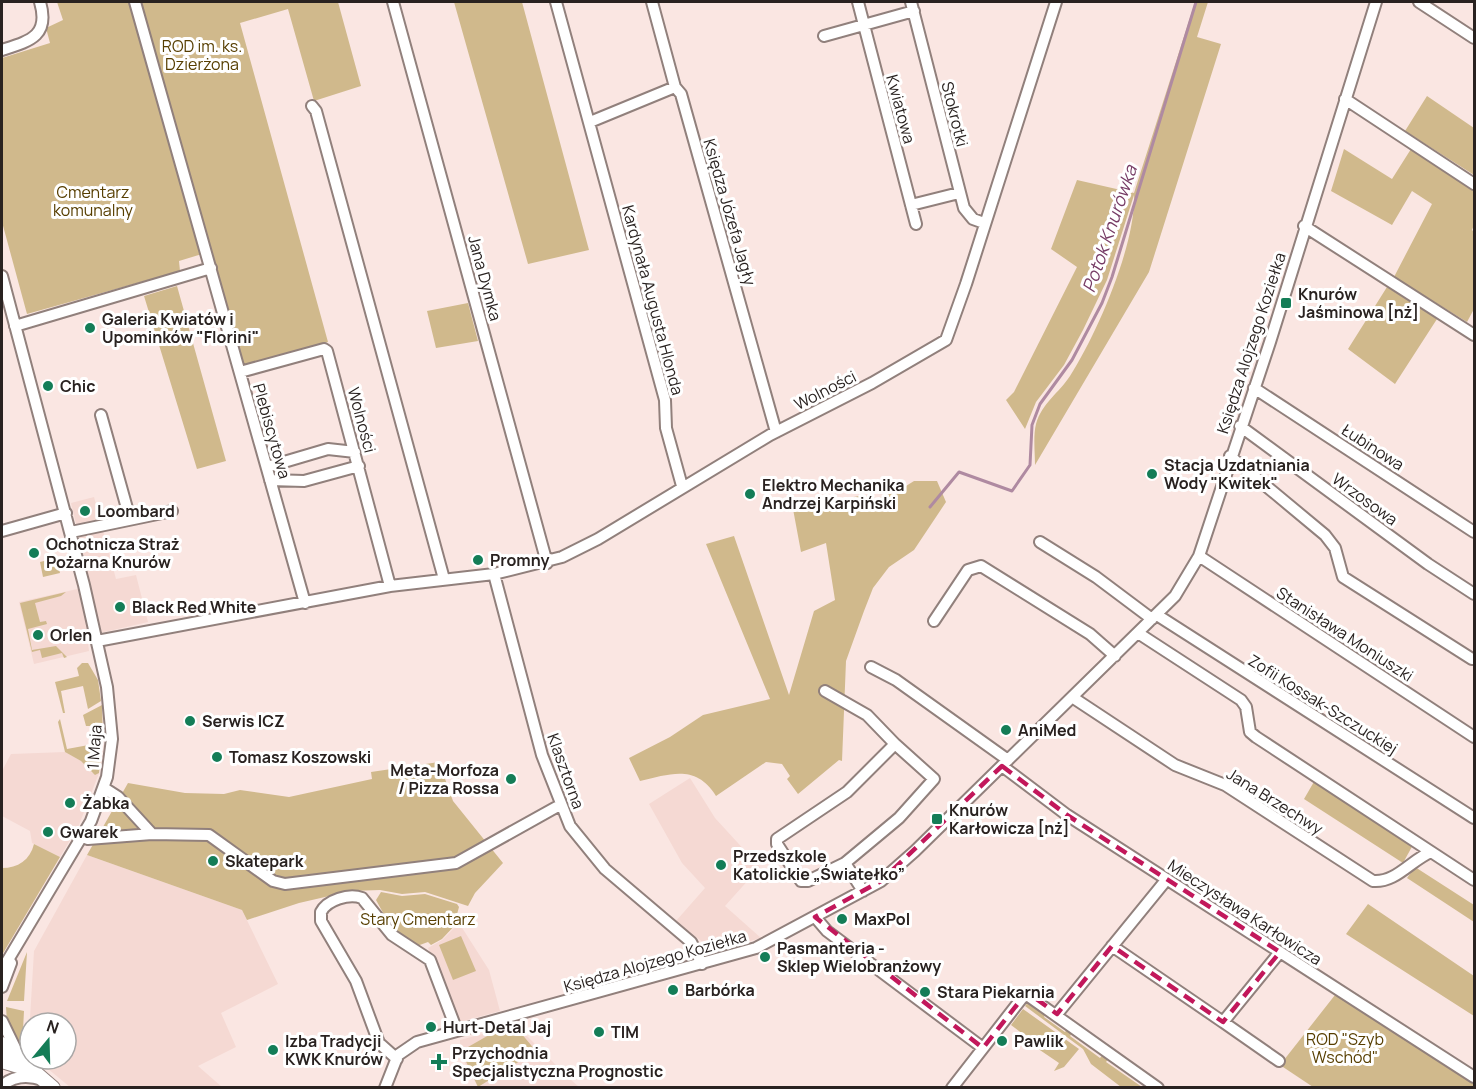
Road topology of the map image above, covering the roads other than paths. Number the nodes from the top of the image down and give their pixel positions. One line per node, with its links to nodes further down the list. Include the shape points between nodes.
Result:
1 (40, 2): 14 (street, via 44,19 36,36)
2 (135, 2): 25 (street, Plebiscytowa)
3 (393, 2): 48 (street, Jana Dymka)
4 (556, 2): 18 (street, Kardynała Augusta Hlonda)
5 (652, 2): 15 (street, Księdza Józefa Jagły)
6 (858, 2): 11 (street, Kwiatowa)
7 (1056, 2): 22 (street, Wolności)
8 (1376, 2): 16 (street, Księdza Alojzego Koziełka)
9 (1419, 2): 13 (street)
10 (913, 6): 11 (street); 20 (street, Stokrotki)
11 (864, 25): 12 (street); 21 (street, Kwiatowa)
12 (824, 36)
13 (1474, 38)
14 (2, 50)
15 (675, 87): 18 (street); 33 (street, Księdza Józefa Jagły, via 681,94)
16 (1345, 99): 19 (street); 24 (street, Księdza Alojzego Koziełka)
17 (312, 106): 50 (street)
18 (590, 122): 39 (street, Kardynała Augusta Hlonda, via 665,400 666,428)
19 (1474, 184)
20 (959, 193): 21 (street); 22 (street, Stokrotki, via 967,215)
21 (911, 205): 23 (street, Kwiatowa)
22 (984, 223): 33 (street, Wolności, via 946,340)
23 (916, 224)
24 (1304, 226): 28 (street); 30 (street, Księdza Alojzego Koziełka)
25 (211, 268): 27 (street); 29 (street, Plebiscytowa)
26 (2, 276): 27 (street, 1 Maja)
27 (15, 326): 41 (street, 1 Maja)
28 (1474, 335)
29 (240, 372): 34 (street, Wolności, via 327,351); 37 (street, Plebiscytowa)
30 (1254, 388): 32 (street, Księdza Alojzego Koziełka); 45 (street, Łubinowa)
31 (101, 415): 42 (street)
32 (1240, 426): 35 (street, Księdza Alojzego Koziełka); 52 (street, Wrzosowa)
33 (776, 432): 39 (street, Wolności)
34 (355, 452): 36 (street, Wolności); 37 (street, via 328,449)
35 (1230, 456): 47 (street, Księdza Alojzego Koziełka); 59 (street, via 1325,536 1335,548 1343,577)
36 (359, 466): 38 (street, via 304,481); 51 (street, Wolności)
37 (267, 467): 38 (street, Plebiscytowa)
38 (270, 480): 53 (street, Plebiscytowa)
39 (682, 486): 48 (street, Wolności, via 598,539)
40 (172, 511): 42 (street)
41 (66, 513): 43 (street); 44 (street, 1 Maja)
42 (129, 519): 44 (street)
43 (2, 531)
44 (71, 532): 57 (street, 1 Maja)
45 (1474, 532)
46 (1040, 542): 54 (street, Zofii Kossak-Szczuckiej)
47 (1199, 556): 54 (street, Księdza Alojzego Koziełka, via 1175,596); 63 (street, Stanisława Moniuszki)
48 (547, 562): 49 (street, Wolności)
49 (494, 574): 50 (street, Wolności); 67 (street, Klasztorna, via 542,755)
50 (444, 579): 51 (street, Wolności)
51 (390, 586): 53 (street, Wolności)
52 (1474, 594)
53 (305, 603): 57 (street, Wolności)
54 (1155, 617): 56 (street, Księdza Alojzego Koziełka); 68 (street, Zofii Kossak-Szczuckiej)
55 (934, 621): 58 (street, via 968,570 981,566 1090,634)
56 (1138, 633): 58 (street, Księdza Alojzego Koziełka); 71 (street, via 1241,700 1250,732 1256,738)
57 (97, 641): 66 (street, 1 Maja, via 111,720 112,750)
58 (1115, 656): 62 (street, Księdza Alojzego Koziełka)
59 (1472, 659)
60 (871, 667): 65 (street, Mieczysława Karłowicza, via 979,736)
61 (825, 691): 64 (street, via 867,715)
62 (1072, 697): 65 (street, Księdza Alojzego Koziełka); 71 (street, Jana Brzechwy, via 1175,765 1225,785 1373,881 1384,882)
63 (1474, 737)
64 (896, 744): 72 (street, via 934,779 899,818); 72 (street, via 847,792 777,839 801,881)
65 (1005, 763): 73 (street, Mieczysława Karłowicza, via 1054,806); 75 (street, Księdza Alojzego Koziełka, via 915,851 881,881)
66 (104, 788): 69 (street, via 118,797); 70 (street, 1 Maja)
67 (560, 805): 69 (street, via 456,863 302,883 276,883 209,835); 80 (street, Klasztorna, via 585,848 691,942)
68 (1474, 818)
69 (152, 834): 70 (street)
70 (83, 837): 77 (street, 1 Maja)
71 (1431, 852): 74 (street)
72 (844, 863): 75 (street)
73 (1167, 879): 78 (street); 79 (street, Mieczysława Karłowicza)
74 (1474, 880)
75 (863, 891): 76 (street, Księdza Alojzego Koziełka)
76 (815, 917): 80 (street, Księdza Alojzego Koziełka, via 756,948); 88 (street, via 827,931)
77 (18, 946): 81 (street, 1 Maja); 82 (street, 1 Maja)
78 (1112, 946): 83 (street); 85 (street)
79 (1280, 952): 85 (street); 95 (street, Mieczysława Karłowicza)
80 (702, 964): 86 (street, Księdza Alojzego Koziełka)
81 (2, 970)
82 (2, 987)
83 (1057, 1014): 88 (street, via 1025,996); 100 (street)
84 (2, 1021): 89 (street)
85 (1223, 1022): 93 (street)
86 (457, 1031): 91 (street, Księdza Alojzego Koziełka, via 417,1042); 91 (street, via 430,960 392,935 362,898 352,896 327,904 321,921 356,981 379,1043)
87 (2, 1044): 90 (main road)
88 (983, 1048): 99 (street)
89 (18, 1054)
90 (18, 1057)
91 (397, 1059): 98 (street, Księdza Alojzego Koziełka)
92 (2, 1061): 96 (main road, via 26,1069)
93 (1279, 1061)
94 (35, 1071): 96 (main road)
95 (1474, 1077)
96 (50, 1084): 97 (street, via 25,1076)
97 (2, 1086)
98 (385, 1088)
99 (952, 1088)
100 (1158, 1088)

